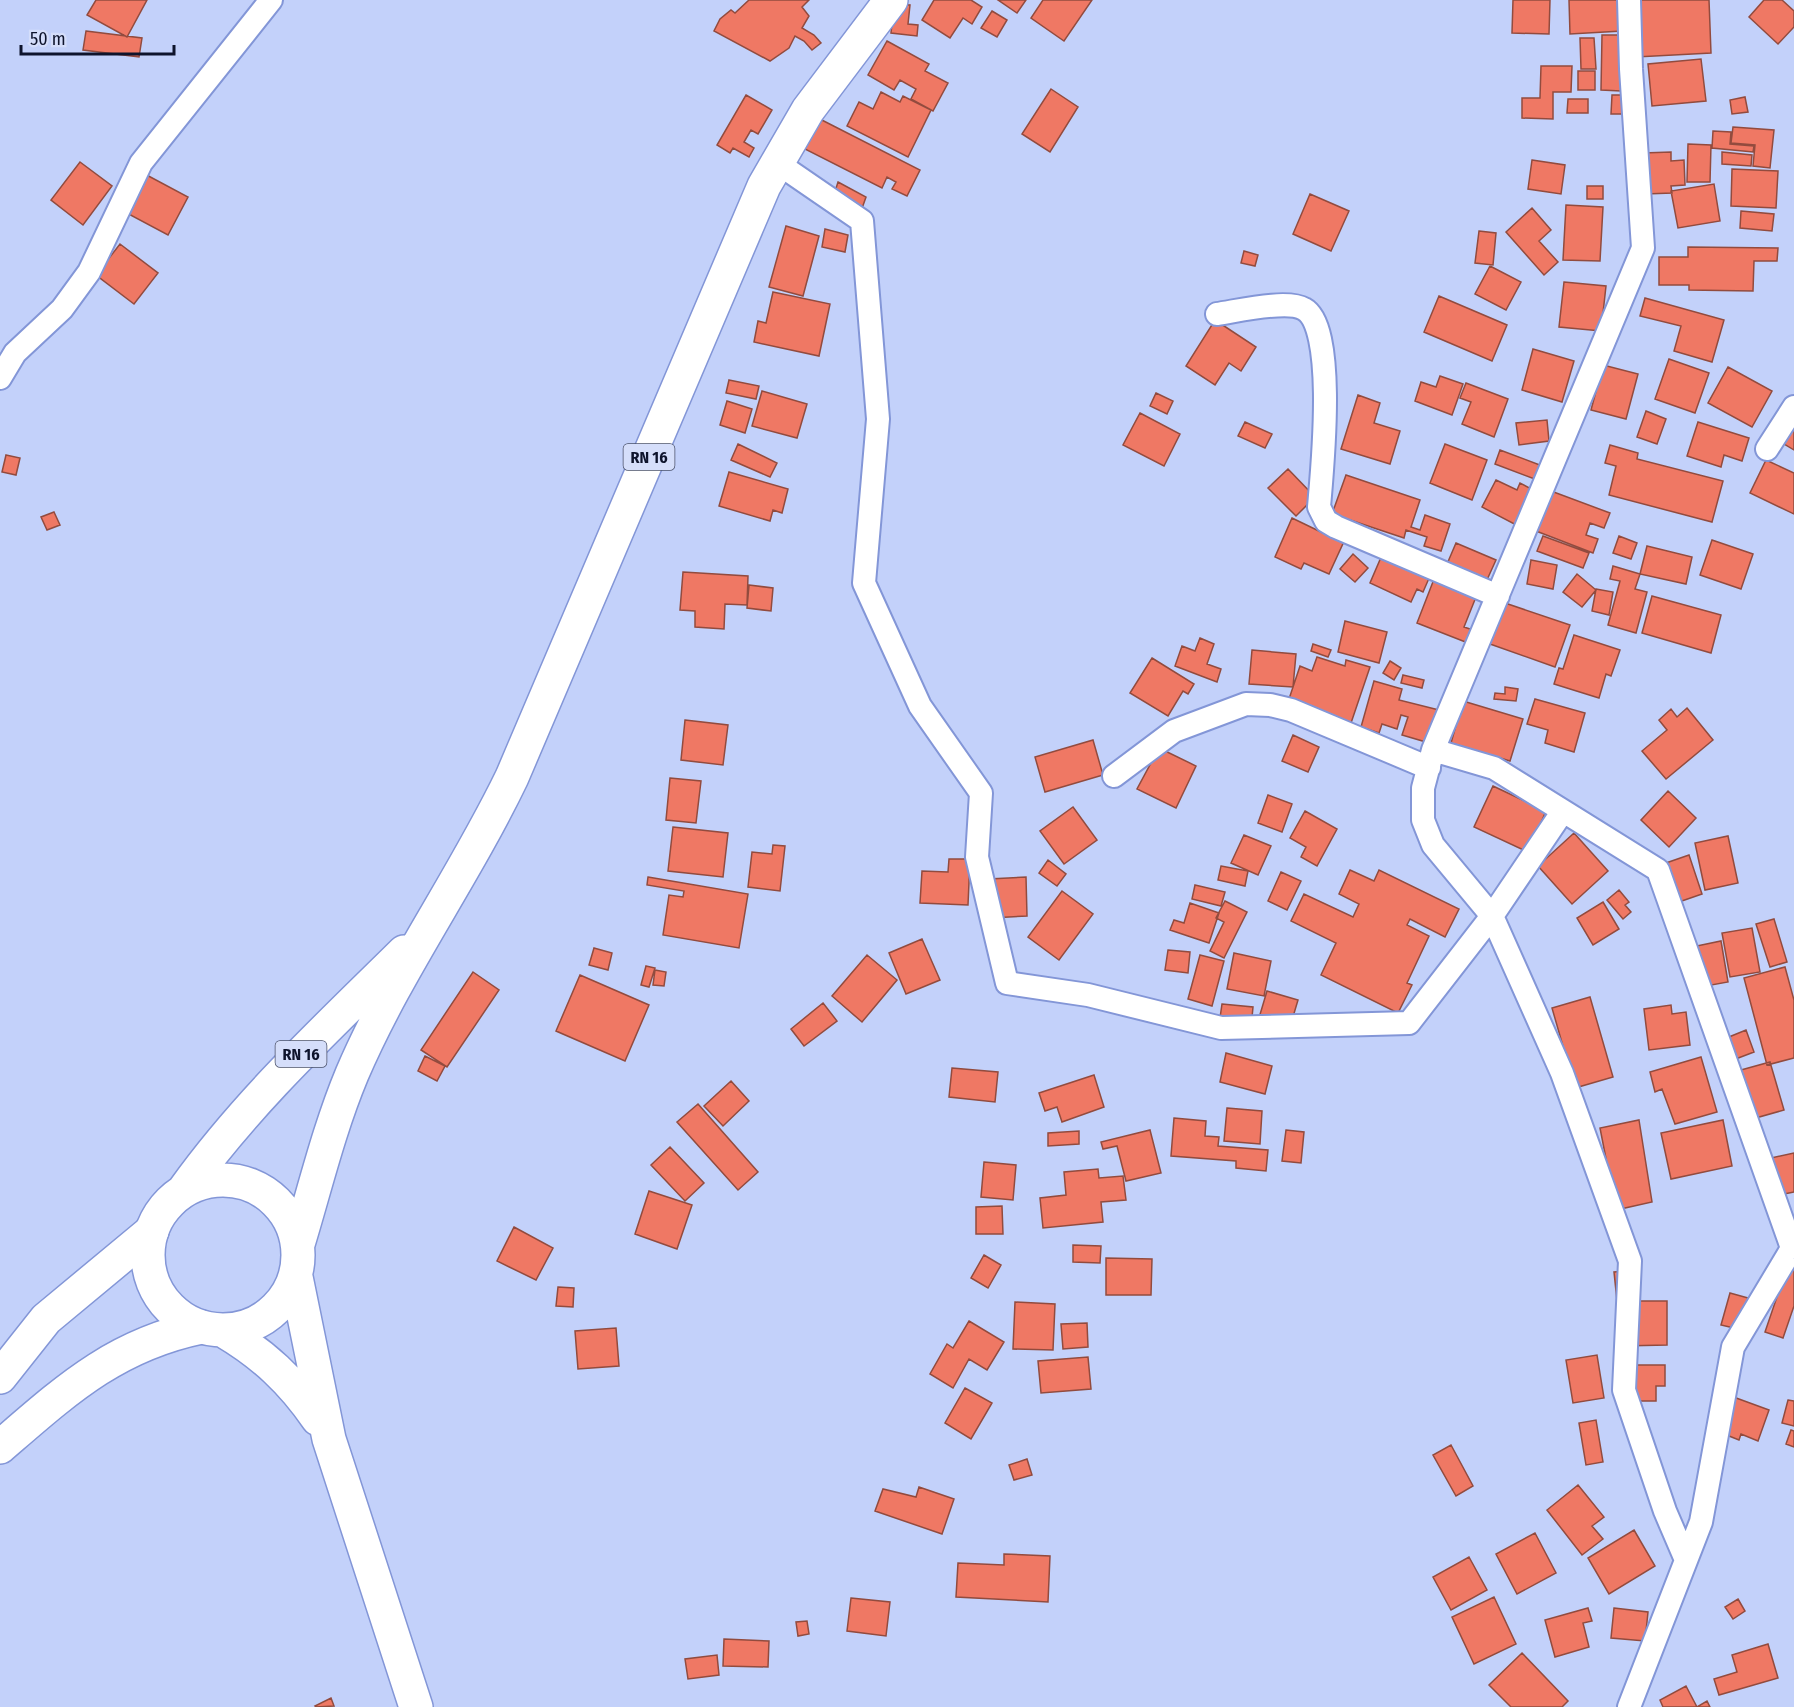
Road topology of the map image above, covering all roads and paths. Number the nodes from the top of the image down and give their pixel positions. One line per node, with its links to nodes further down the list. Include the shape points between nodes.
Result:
1 (271, 0): 6 (street, via 141,163 89,272 62,309 15,353)
2 (891, 0): 4 (main road, RN 16, via 808,110)
3 (1629, 0): 9 (street, via 1643,248)
4 (776, 162): 13 (street, via 862,220 878,419 864,583 920,706 981,793 977,857 1007,983 1088,995 1221,1028 1409,1023); 14 (main road, RN 16, via 512,777)
5 (1217, 314): 9 (street, via 1293,304 1306,310 1315,321 1321,335 1326,413 1319,507 1326,521)
6 (0, 378)
7 (1794, 407): 8 (street)
8 (1767, 449)
9 (1498, 596): 10 (street)
10 (1431, 759): 11 (street, via 1292,710 1246,704 1174,731); 12 (street, via 1494,768); 13 (street, via 1423,788 1423,820 1433,845)
11 (1114, 776)
12 (1563, 811): 13 (street); 18 (street, via 1658,870)
13 (1492, 916): 24 (street, via 1562,1073 1630,1261 1624,1390)
14 (428, 928): 15 (main road, RN 16, via 271,1084); 17 (main road, RN 16, via 352,1075)
15 (184, 1190): 16 (main road, via 170,1201); 17 (main road, via 219,1179 256,1186 284,1210)
16 (152, 1231): 20 (main road, via 148,1261 156,1289 175,1313); 21 (main road, via 46,1319)
17 (298, 1244): 19 (main road)
18 (1793, 1246): 24 (street, via 1734,1347 1701,1522)
19 (296, 1277): 20 (main road, via 269,1316 248,1327); 22 (main road)
20 (212, 1329): 22 (main road, via 261,1355 292,1384); 23 (main road, via 160,1338 118,1355)
21 (0, 1377)
22 (328, 1439): 25 (main road)
23 (0, 1447)
24 (1686, 1560): 26 (street)
25 (416, 1707)
26 (1629, 1707)

